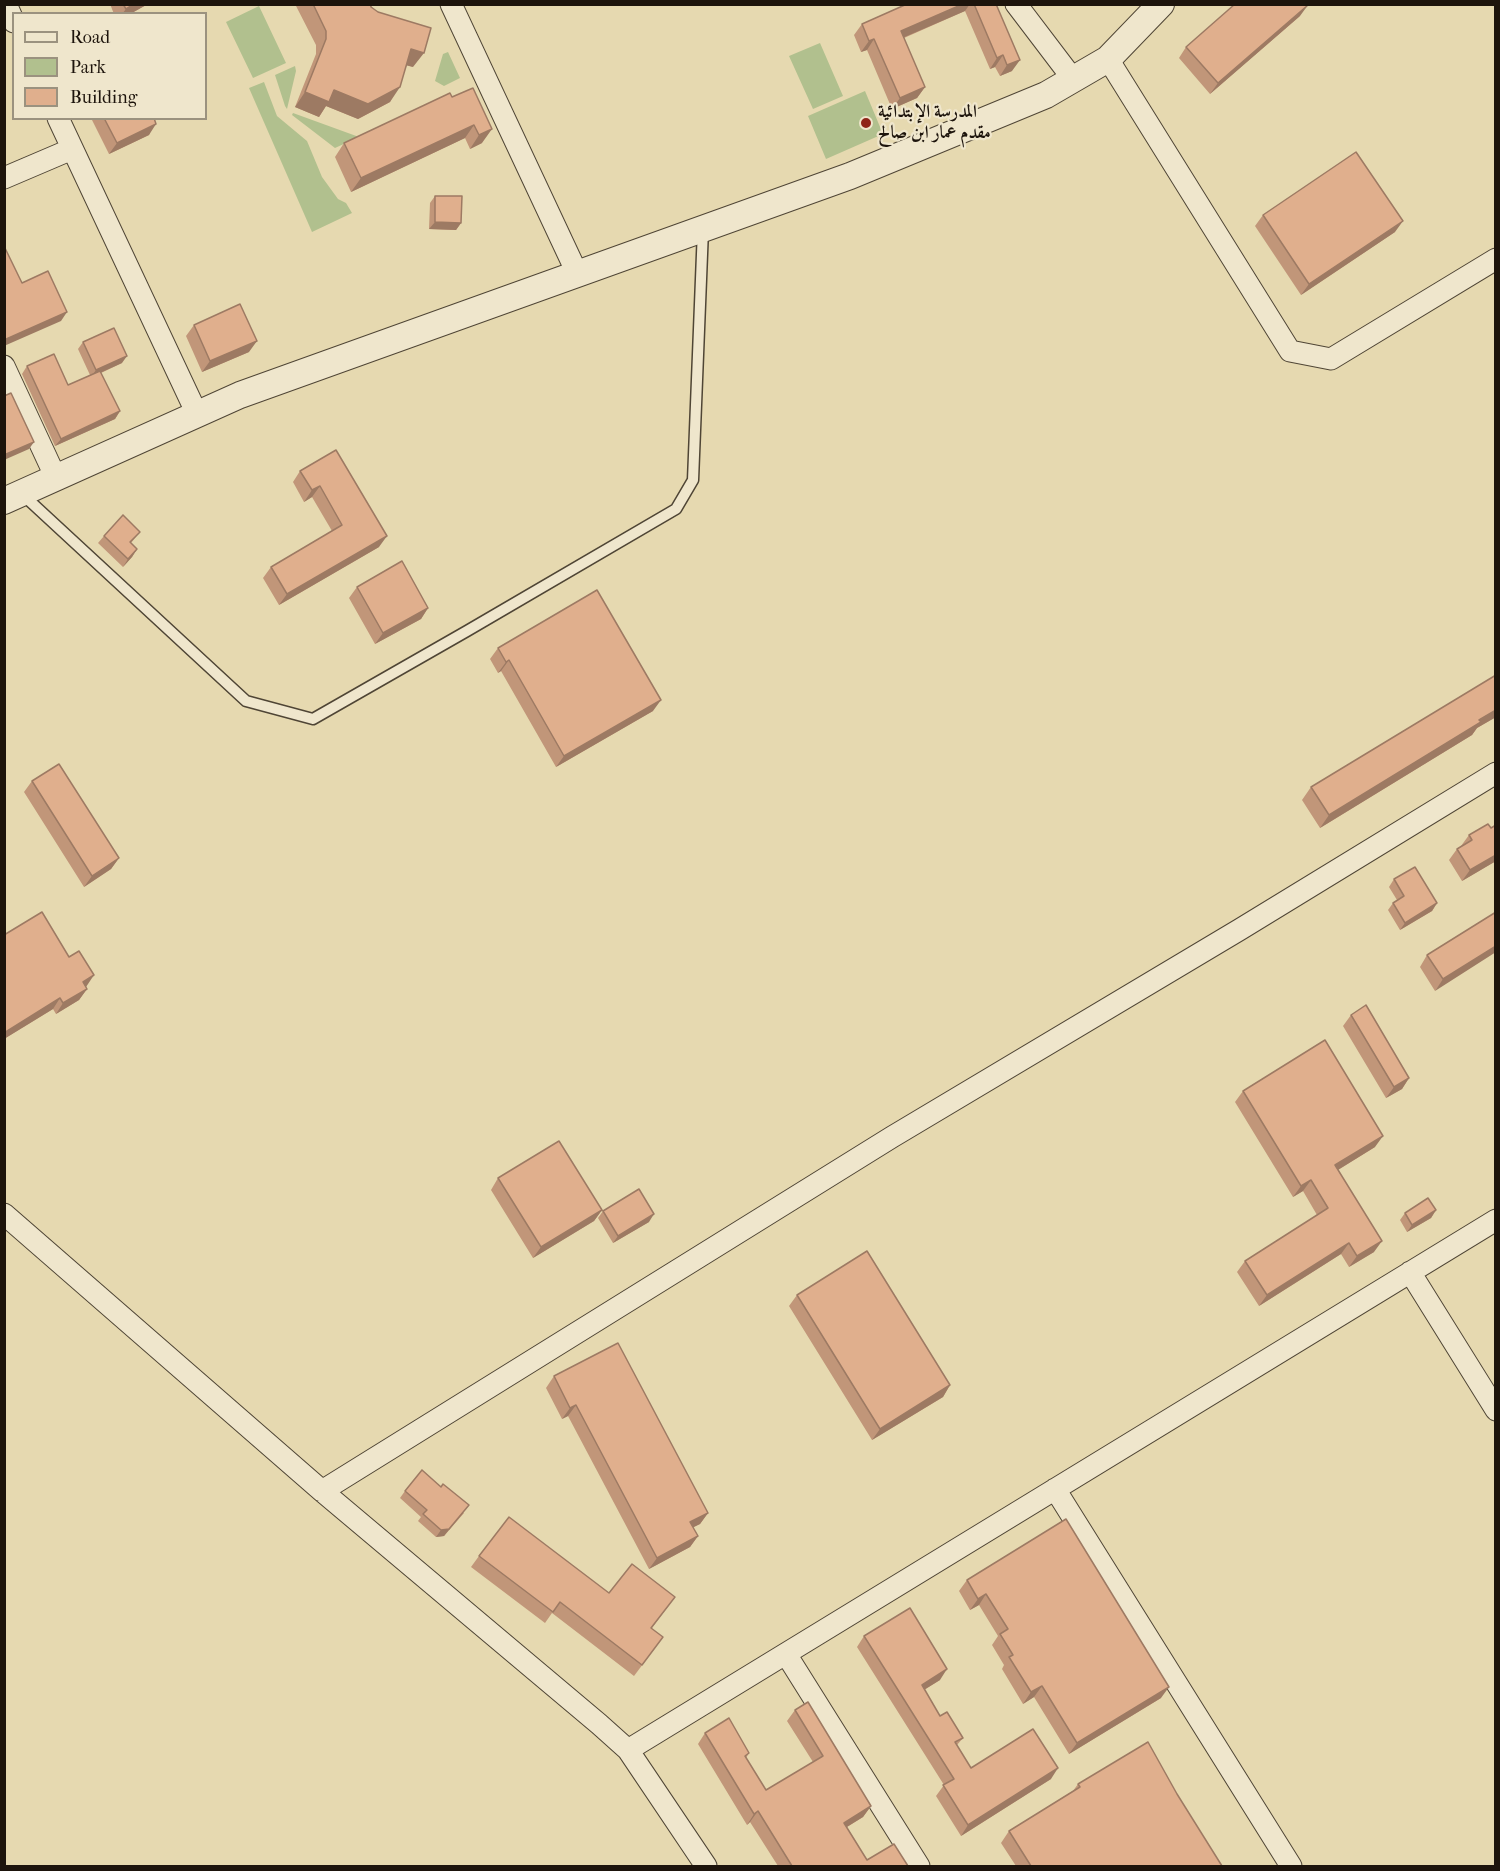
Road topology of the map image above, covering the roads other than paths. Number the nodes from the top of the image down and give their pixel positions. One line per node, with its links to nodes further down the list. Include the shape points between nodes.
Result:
1 (451, 4): 11 (street)
2 (1016, 4): 5 (street)
3 (1161, 4): 4 (street)
4 (1108, 59): 5 (street); 10 (street, via 1290,351 1330,359)
5 (1073, 79): 9 (street, via 1046,95 850,176)
6 (59, 120): 7 (street)
7 (72, 148): 8 (street); 13 (street)
8 (4, 178)
9 (703, 229): 11 (street); 15 (lane, via 693,480 676,509 313,719 246,701)
10 (1496, 260)
11 (578, 273): 13 (street)
12 (4, 366): 14 (street)
13 (197, 414): 14 (street)
14 (56, 478): 15 (street)
15 (13, 497)
16 (1496, 773): 22 (street, via 892,1137)
17 (4, 1214): 22 (street)
18 (1493, 1226): 19 (street)
19 (1410, 1272): 20 (street); 21 (street)
20 (1496, 1410)
21 (1055, 1489): 23 (street); 27 (street)
22 (322, 1491): 24 (street)
23 (786, 1654): 24 (street); 26 (street)
24 (628, 1750): 25 (street)
25 (706, 1866)
26 (919, 1866)
27 (1291, 1866)

